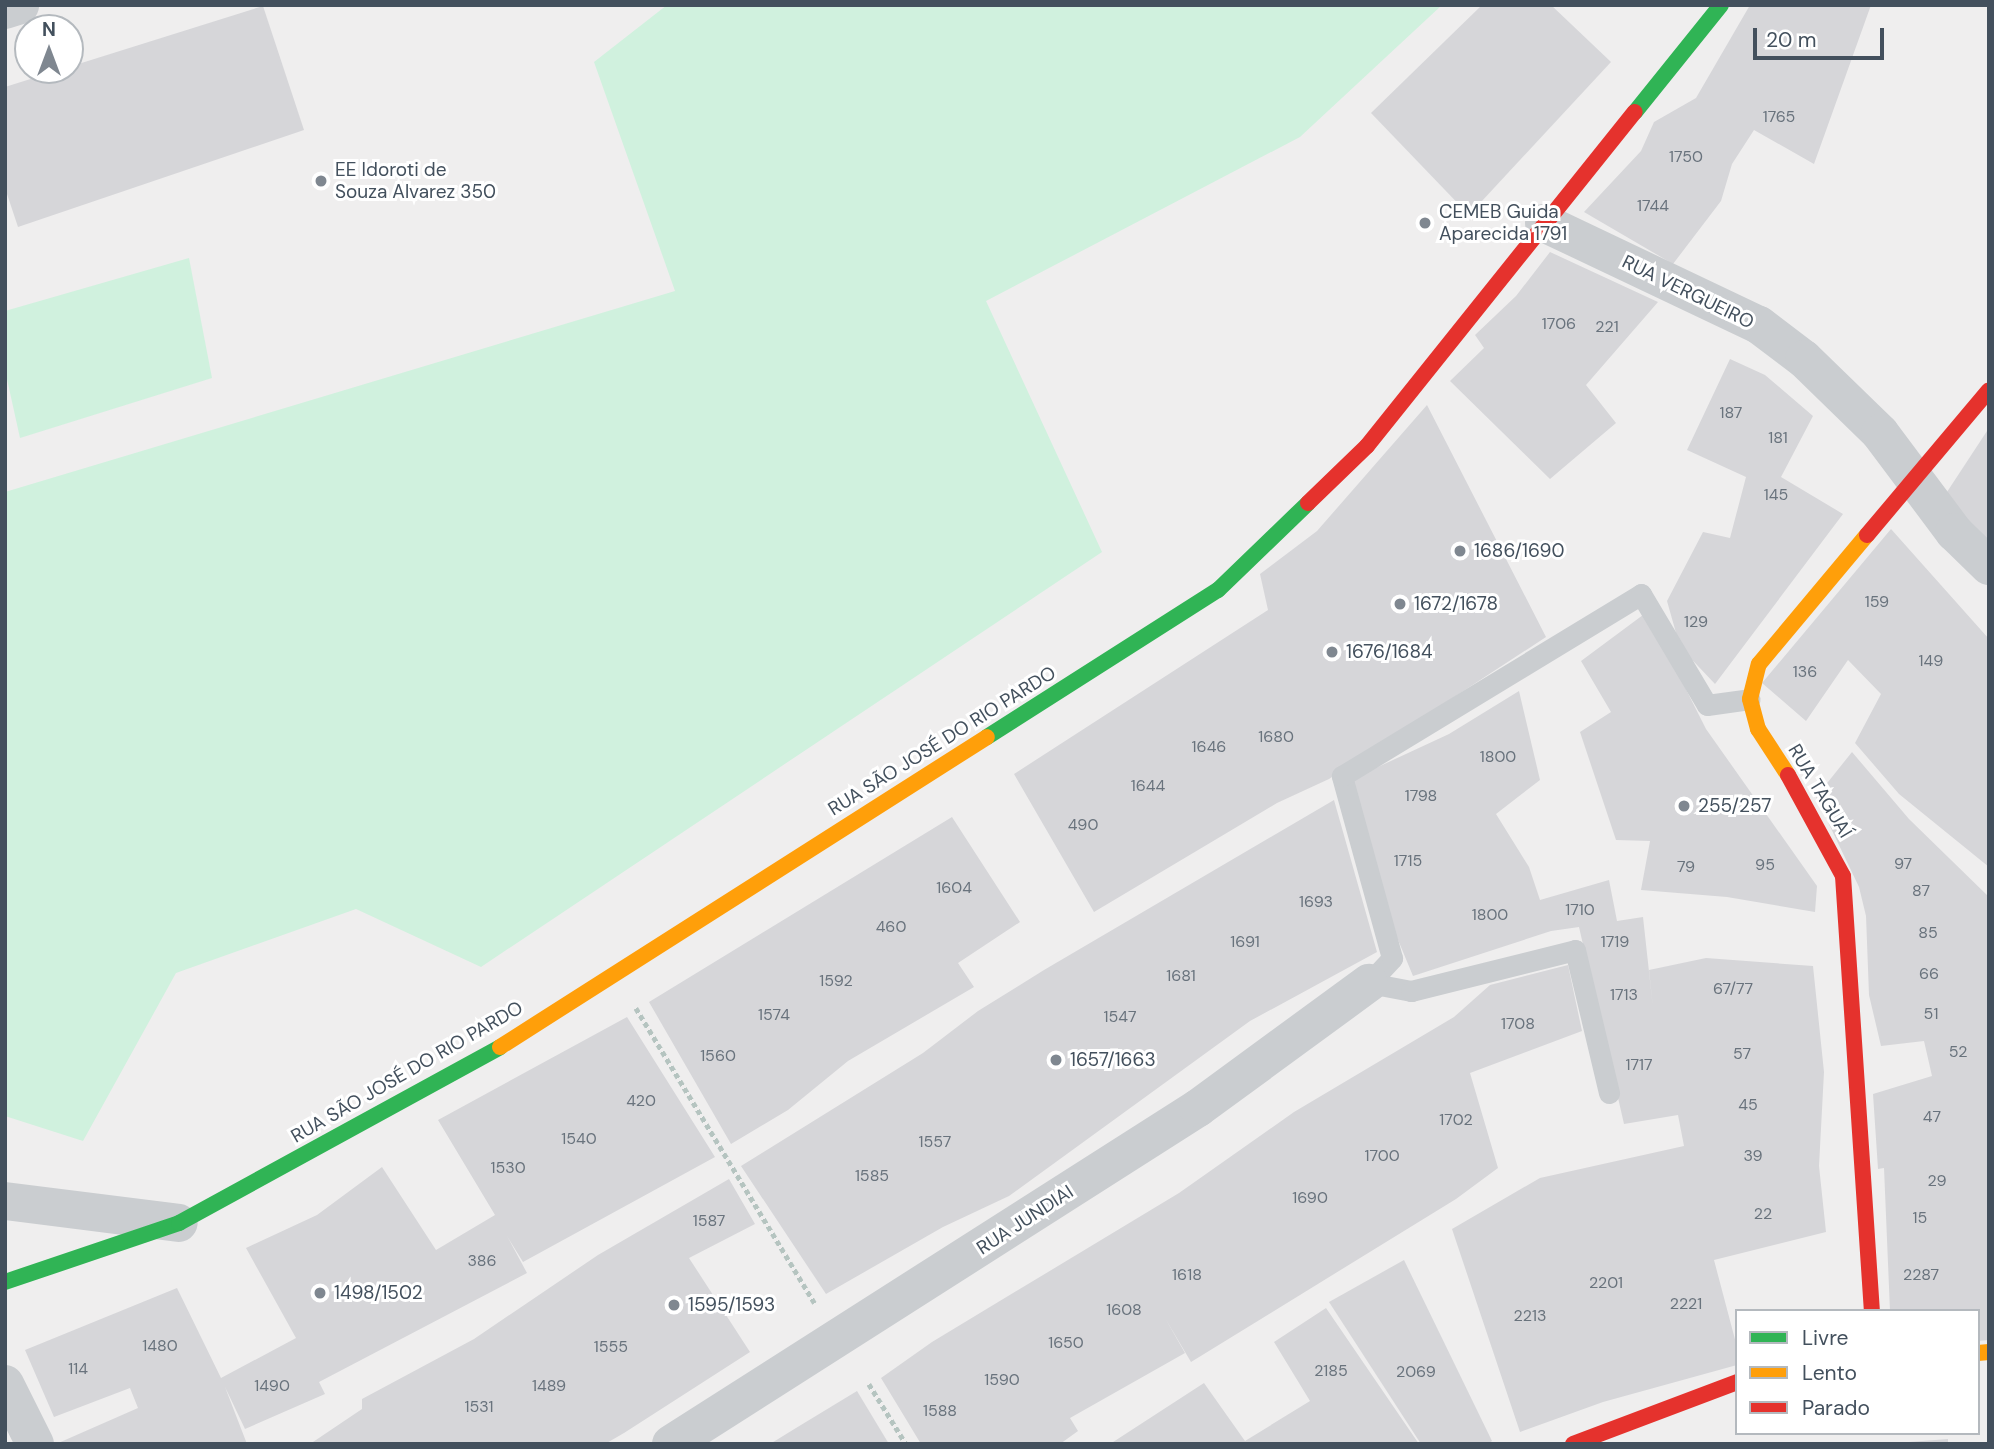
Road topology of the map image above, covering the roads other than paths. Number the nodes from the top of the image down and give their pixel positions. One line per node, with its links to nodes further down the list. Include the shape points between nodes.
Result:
1 (20, 5): 3 (street)
2 (1721, 5): 4 (street, RUA SÃO JOSÉ DO RIO PARDO)
3 (5, 10)
4 (1544, 223): 6 (street, RUA VERGUEIRO, via 1759,325 1804,359 1880,433); 12 (street, RUA SÃO JOSÉ DO RIO PARDO, via 1367,446 1219,590 485,1056)
5 (1989, 390): 6 (street)
6 (1913, 478): 7 (street, RUA VERGUEIRO, via 1954,532); 8 (street, via 1759,664)
7 (1989, 566)
8 (1750, 699): 9 (lane, via 1707,705 1641,594 1342,776 1392,958); 14 (street, RUA TAGUAÍ, via 1758,729 1814,814 1843,876)
9 (1369, 982): 10 (lane, via 1411,990 1575,950); 18 (street, RUA JUNDIAI, via 1198,1108)
10 (1609, 1093)
11 (5, 1201): 12 (street)
12 (179, 1223): 13 (street, RUA SÃO JOSÉ DO RIO PARDO)
13 (5, 1282)
14 (1872, 1309)
15 (1735, 1383): 19 (street)
16 (5, 1384): 17 (street)
17 (35, 1444)
18 (671, 1444)
19 (1573, 1444)

